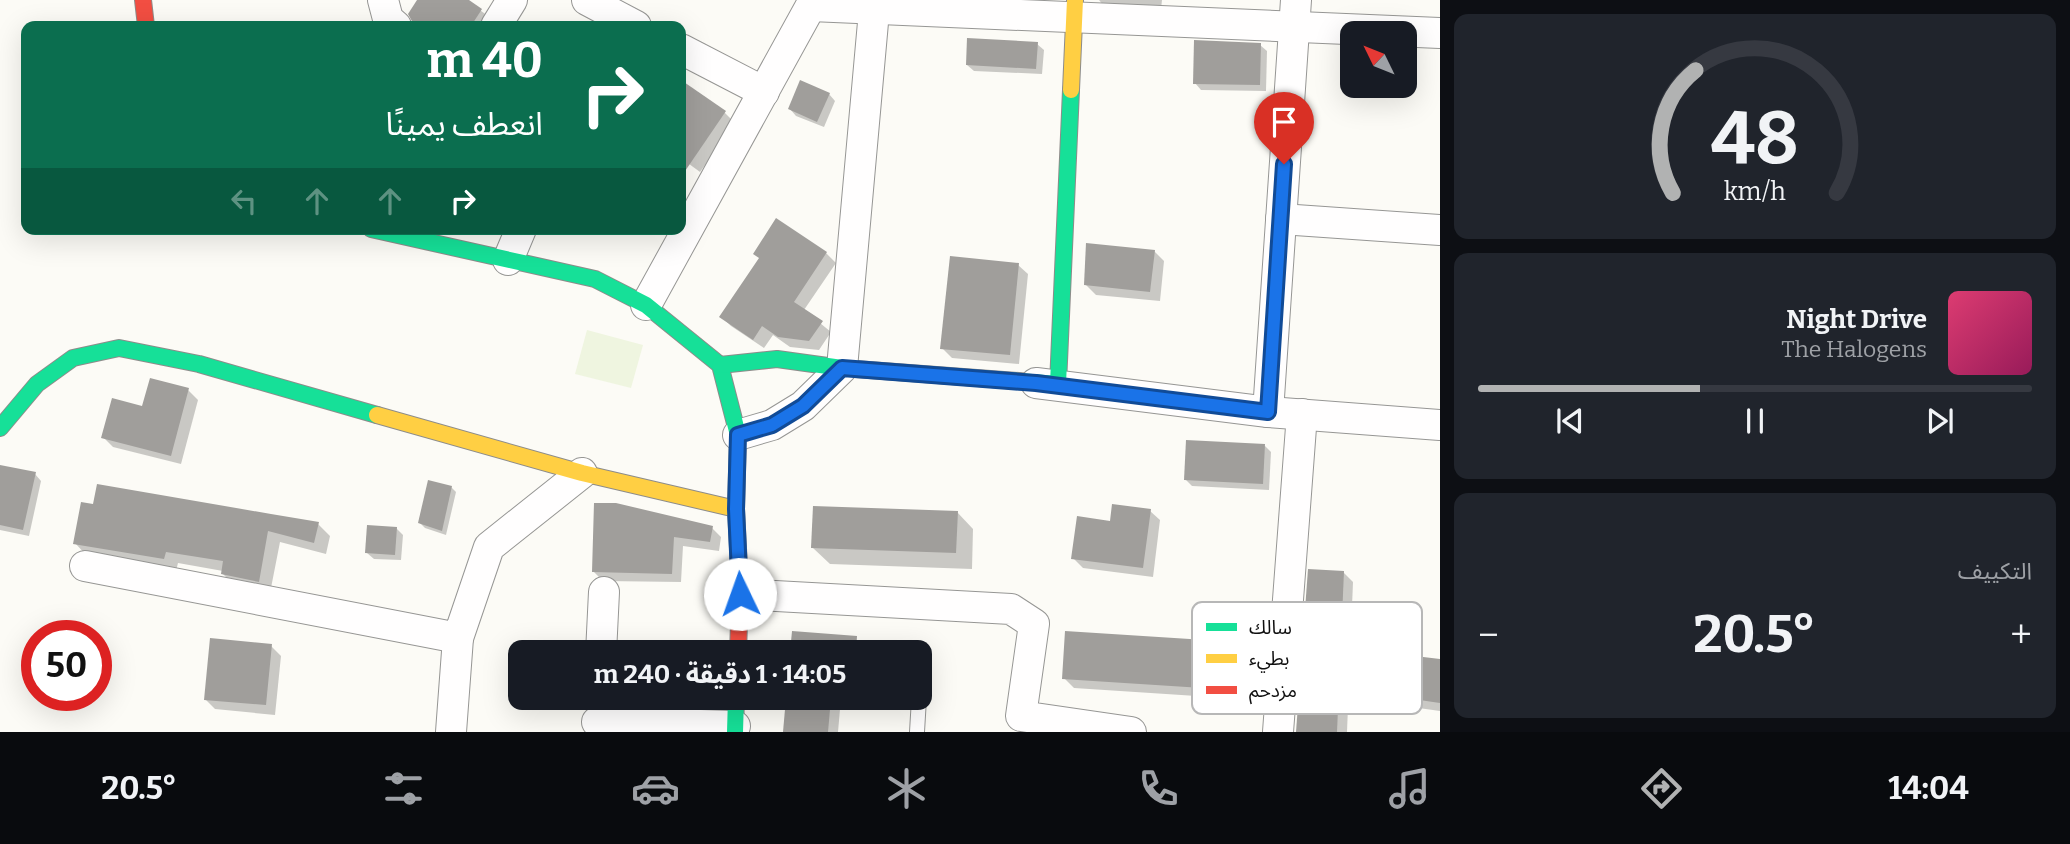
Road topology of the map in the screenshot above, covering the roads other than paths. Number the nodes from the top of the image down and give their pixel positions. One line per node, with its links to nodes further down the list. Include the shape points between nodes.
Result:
1 (143, 0): 9 (street)
2 (383, 0): 10 (street)
3 (512, 0): 11 (street)
4 (587, 0): 12 (street)
5 (812, 3): 6 (street); 15 (street)
6 (875, 5): 7 (street); 25 (street)
7 (1074, 9): 8 (street); 26 (street, via 1058,384)
8 (1295, 13): 13 (street); 16 (street)
9 (145, 21)
10 (390, 21)
11 (499, 21)
12 (627, 21)
13 (1440, 33)
14 (686, 53): 15 (street)
15 (764, 92): 18 (street)
16 (1281, 219): 17 (street); 27 (street)
17 (1440, 230)
18 (686, 233)
19 (397, 235): 22 (street)
20 (518, 235): 22 (street)
21 (685, 235): 23 (street)
22 (508, 260): 23 (street, via 595,279)
23 (646, 305): 24 (street)
24 (720, 365): 25 (street, via 777,359); 31 (street)
25 (842, 368): 26 (street); 31 (street, via 803,406 772,425)
26 (1036, 383): 27 (street)
27 (1268, 412): 28 (street)
28 (1302, 414): 29 (street); 37 (street)
29 (1440, 425)
30 (0, 428): 32 (street, via 37,384 73,358 119,348 199,365)
31 (738, 435): 33 (street)
32 (582, 472): 33 (street); 38 (street, via 489,547)
33 (736, 509): 36 (street)
34 (85, 566): 38 (street)
35 (604, 592): 39 (street)
36 (740, 594): 40 (street); 45 (street, via 1011,609 1034,624)
37 (1288, 602)
38 (458, 638): 46 (street)
39 (602, 640)
40 (738, 640)
41 (918, 710): 47 (lane)
42 (1279, 714): 49 (street)
43 (597, 717): 44 (street)
44 (735, 719)
45 (1020, 724): 48 (street)
46 (451, 732)
47 (917, 732)
48 (1130, 732)
49 (1278, 732)

